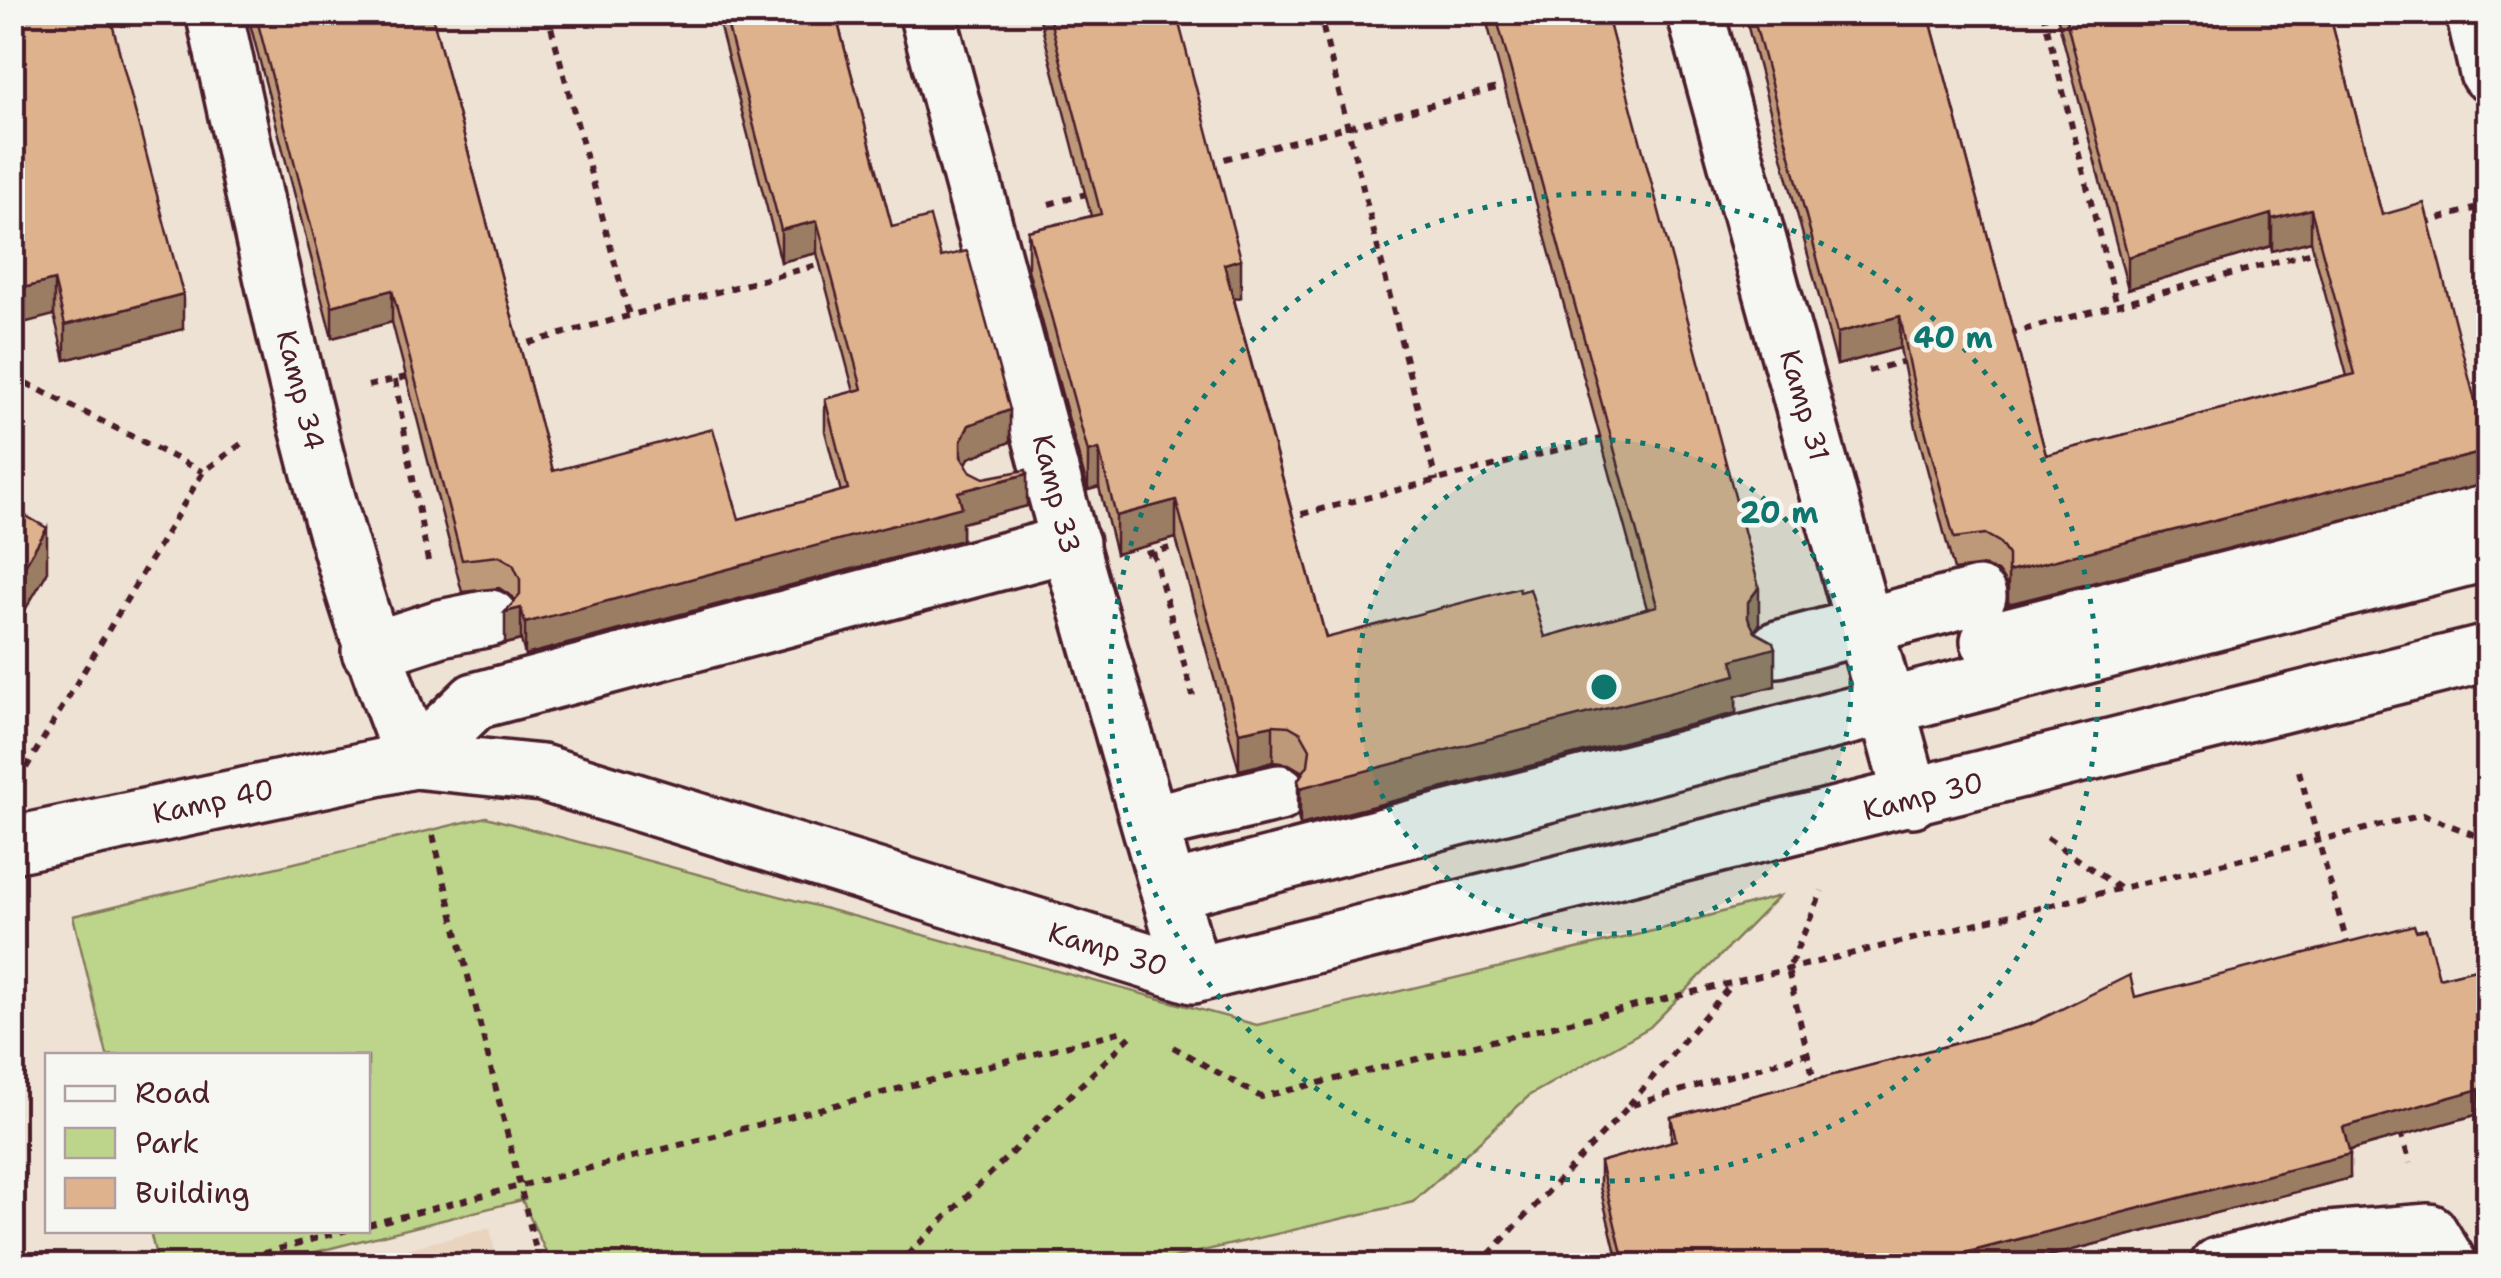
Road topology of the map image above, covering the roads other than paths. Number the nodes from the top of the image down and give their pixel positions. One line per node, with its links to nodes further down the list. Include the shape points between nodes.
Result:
1 (214, 12): 11 (street, Kamp 34, via 302,401)
2 (927, 12): 8 (street, Kamp 33, via 984,221 1028,470)
3 (1695, 12): 10 (street, Kamp 31)
4 (2474, 12): 5 (street)
5 (2488, 73)
6 (2488, 513): 10 (street, via 1984,619)
7 (1004, 530): 11 (street, via 495,642 440,628)
8 (1071, 543): 14 (street, via 475,701); 16 (street, Kamp 33)
9 (2488, 552): 13 (street)
10 (1867, 625): 13 (street, Kamp 31); 16 (street, via 1784,672 1284,811)
11 (370, 651): 14 (street, Kamp 34)
12 (2488, 654): 15 (street, Kamp 30)
13 (1887, 710): 15 (street, Kamp 31); 18 (street)
14 (414, 760): 17 (street, Kamp 40); 19 (street, Kamp 30, via 542,774)
15 (1912, 798): 19 (street, Kamp 30)
16 (1150, 823): 18 (street, Kamp 33)
17 (12, 844)
18 (1170, 891): 19 (street, Kamp 33)
19 (1193, 975)
20 (2440, 1248): 21 (street, via 2316,1241)
21 (2218, 1266)

